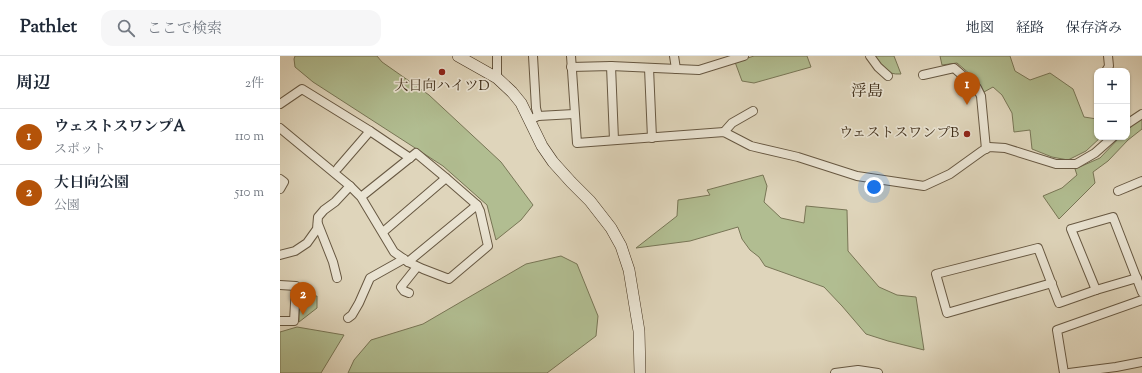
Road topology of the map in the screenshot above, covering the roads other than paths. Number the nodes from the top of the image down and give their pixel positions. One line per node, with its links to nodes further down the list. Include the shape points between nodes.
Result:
1 (458, 56): 16 (street)
2 (497, 56): 16 (street)
3 (533, 56): 21 (street, via 536,108)
4 (571, 56): 10 (street)
5 (674, 56): 13 (street)
6 (744, 56): 13 (street, via 699,70)
7 (870, 56): 14 (street)
8 (1108, 56): 12 (street)
9 (610, 66): 10 (street); 11 (street); 27 (street)
10 (572, 67): 19 (street)
11 (649, 68): 13 (street); 26 (street)
12 (1108, 68)
13 (676, 69)
14 (888, 76)
15 (923, 76): 29 (street, via 954,68 977,88 981,96)
16 (497, 78): 21 (street)
17 (280, 104): 24 (street, via 302,89)
18 (753, 111): 25 (street, via 732,123)
19 (574, 114): 21 (street); 27 (street, via 577,143)
20 (1142, 114): 22 (street)
21 (534, 118): 56 (street, via 542,146 553,162 590,201 621,246 629,270 639,331)
22 (1130, 122)
23 (280, 128): 35 (street)
24 (370, 131): 30 (street); 31 (street)
25 (724, 132): 26 (street); 29 (street, via 751,146 798,157 856,176 924,186 950,174)
26 (652, 138): 27 (street)
27 (614, 140)
28 (1110, 140): 29 (street, via 1095,153 1076,164 1056,164 1005,148)
29 (986, 149)
30 (410, 158): 32 (street, via 416,153); 38 (street)
31 (338, 168)
32 (446, 178): 39 (street); 41 (street)
33 (280, 179): 36 (street, via 284,182)
34 (1142, 181): 37 (street)
35 (350, 186): 38 (street); 40 (street, via 318,216)
36 (280, 189)
37 (1118, 191)
38 (361, 197): 41 (street)
39 (477, 205): 43 (street); 44 (street, via 488,246 449,279)
40 (318, 224): 42 (street, via 307,243 295,251); 45 (street)
41 (382, 232): 43 (street, via 394,252)
42 (280, 255)
43 (406, 261): 44 (street); 53 (street, via 370,278 359,303)
44 (417, 266): 51 (street, via 401,287)
45 (337, 278)
46 (1137, 278): 49 (street); 49 (street, via 1113,217 1071,229); 50 (street)
47 (1052, 284): 47 (street, via 1038,248 936,274 947,313); 49 (street, via 1059,303)
48 (280, 285): 54 (street, via 296,286 294,321)
49 (1096, 290)
50 (1142, 292)
51 (409, 293)
52 (1142, 300): 59 (street, via 1057,330)
53 (348, 318)
54 (280, 321)
55 (1142, 362): 60 (street)
56 (640, 373)
57 (835, 373): 58 (street, via 858,370)
58 (878, 373)
59 (1064, 373)
60 (1069, 373)

